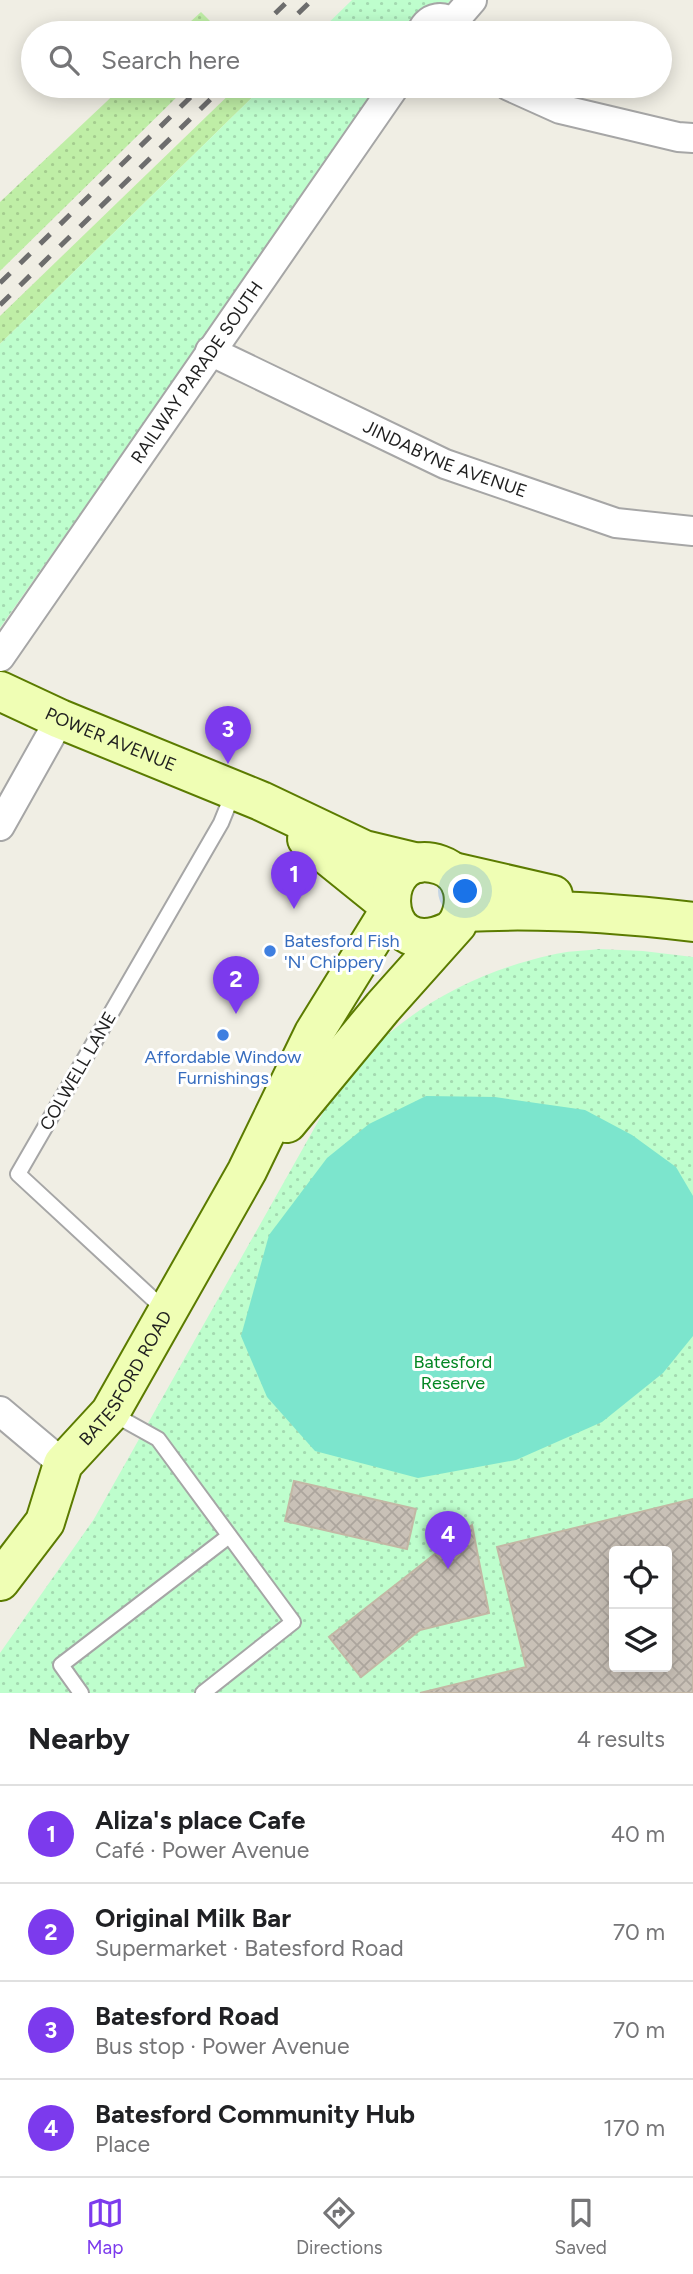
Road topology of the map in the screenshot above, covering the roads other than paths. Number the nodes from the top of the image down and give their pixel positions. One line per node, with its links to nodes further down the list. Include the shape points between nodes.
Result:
1 (472, 0): 4 (street)
2 (430, 21): 3 (street, via 441,17)
3 (446, 21)
4 (460, 21)
5 (387, 98): 8 (street, RAILWAY PARADE SOUTH)
6 (536, 98): 7 (street, via 560,109)
7 (693, 138)
8 (210, 351): 9 (street, JINDABYNE AVENUE, via 445,464 616,523); 10 (street, RAILWAY PARADE SOUTH)
9 (693, 531)
10 (0, 657)
11 (0, 691): 12 (street, POWER AVENUE)
12 (60, 719): 13 (street, POWER AVENUE); 14 (street)
13 (248, 796): 15 (street, POWER AVENUE, via 364,850); 16 (street, POWER AVENUE); 21 (lane, COLWELL LANE, via 221,823 18,1174)
14 (0, 826)
15 (435, 868): 16 (street, via 405,870 390,892); 17 (street, POWER AVENUE); 18 (street, via 462,884 465,898)
16 (390, 908): 18 (street, via 403,930 414,936 437,937); 20 (street, BATESFORD ROAD, via 314,1033)
17 (651, 917): 18 (street, POWER AVENUE, via 502,910); 19 (street, POWER AVENUE)
18 (456, 922): 20 (street, BATESFORD ROAD)
19 (693, 922)
20 (247, 1171): 21 (street, BATESFORD ROAD)
21 (167, 1312): 23 (street, BATESFORD ROAD)
22 (0, 1411): 24 (street)
23 (110, 1413): 24 (street, BATESFORD ROAD); 25 (lane, via 158,1439)
24 (63, 1464): 26 (street, BATESFORD ROAD, via 46,1522)
25 (229, 1536): 27 (lane, via 61,1665); 28 (lane, via 293,1622)
26 (0, 1581)
27 (81, 1693)
28 (203, 1693)

